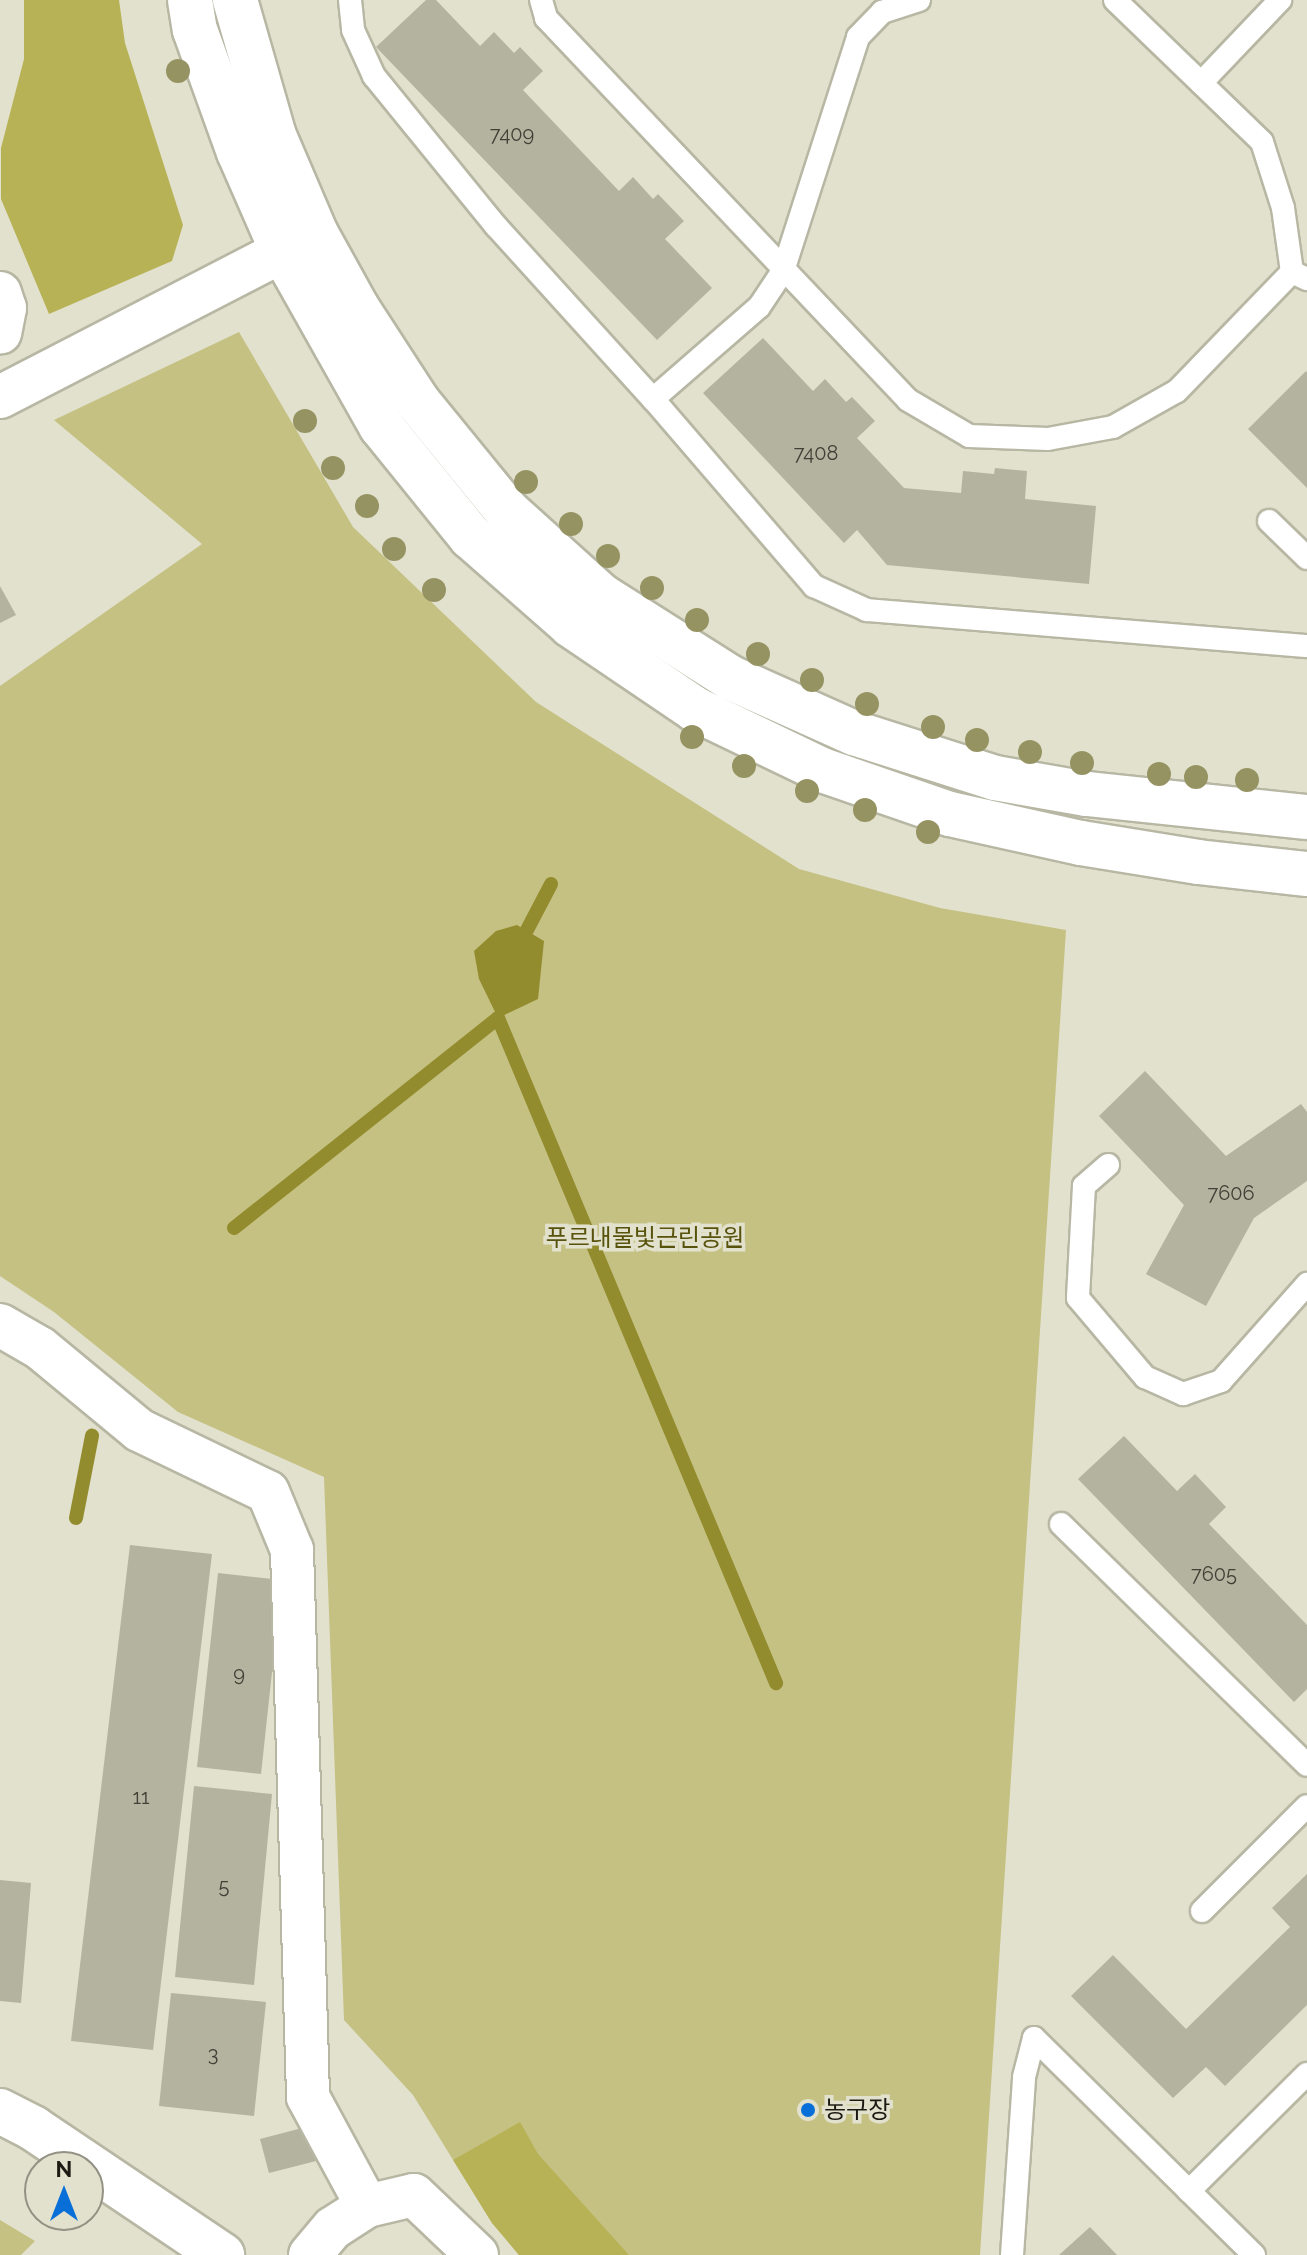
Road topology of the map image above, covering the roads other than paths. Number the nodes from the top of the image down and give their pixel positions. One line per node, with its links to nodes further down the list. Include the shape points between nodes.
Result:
1 (190, 0): 9 (street, via 195,30 234,138)
2 (235, 0): 9 (street)
3 (350, 0): 15 (lane, via 353,30 374,76 496,226)
4 (541, 0): 10 (lane, via 546,18)
5 (919, 0): 10 (lane, via 882,12 858,37)
6 (1115, 0): 8 (lane)
7 (1280, 0): 8 (lane)
8 (1201, 83): 11 (lane, via 1262,142)
9 (299, 243): 14 (street); 19 (street, via 357,308 418,402 506,510 600,595 731,678 854,733 995,778 1087,794); 20 (street, via 381,426 471,537 571,625 695,709 822,770 950,814 1169,857)
10 (783, 271): 11 (lane, via 908,400 969,436 1048,439 1113,427 1177,391); 15 (lane, via 759,307)
11 (1300, 275)
12 (0, 293): 13 (street, via 5,308)
13 (0, 333)
14 (0, 397)
15 (653, 399): 18 (lane, via 814,586 867,610)
16 (1269, 521): 17 (lane)
17 (1307, 558)
18 (1307, 646)
19 (1307, 817)
20 (1307, 874)
21 (1108, 1165): 22 (lane, via 1084,1186 1078,1298 1145,1377 1183,1394 1221,1381)
22 (1307, 1284)
23 (0, 1325): 31 (street, via 40,1348 139,1430 268,1492 292,1550 308,2097)
24 (1061, 1524): 25 (lane)
25 (1307, 1765)
26 (1307, 1806): 27 (lane)
27 (1202, 1911)
28 (1307, 2074): 30 (lane)
29 (0, 2111): 32 (street)
30 (1189, 2191): 35 (lane, via 1034,2038 1024,2077); 36 (lane)
31 (367, 2206): 33 (street, via 333,2228); 34 (street, via 414,2195)
32 (222, 2255)
33 (310, 2255)
34 (477, 2255)
35 (1012, 2255)
36 (1254, 2255)

